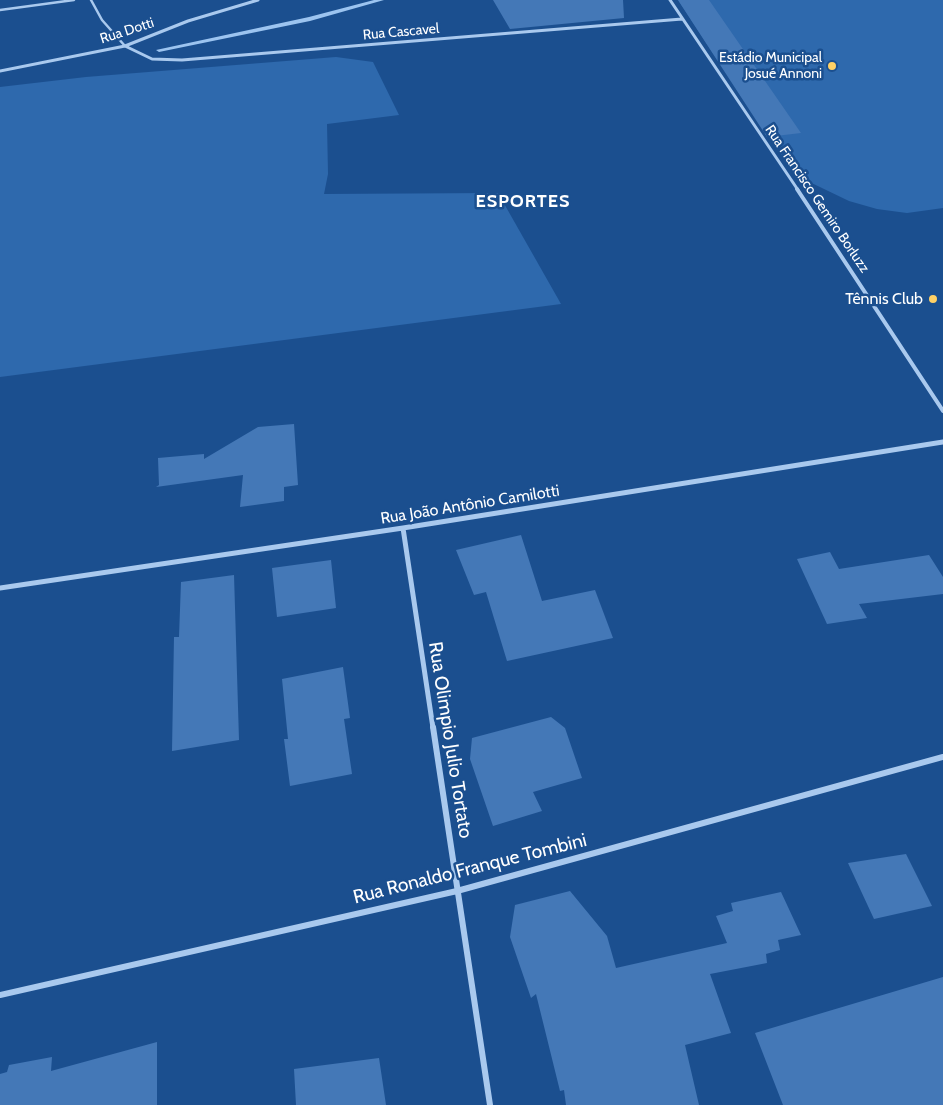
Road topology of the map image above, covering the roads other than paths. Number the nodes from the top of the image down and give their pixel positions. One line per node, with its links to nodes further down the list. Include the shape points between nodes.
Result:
1 (74, 0): 5 (lane)
2 (91, 0): 7 (lane, via 102,20)
3 (258, 0): 7 (street, Rua Dotti, via 188,21)
4 (670, 0): 6 (street, Rua Francisco Gemiro Borluzz)
5 (0, 10)
6 (682, 19): 7 (street, Rua Cascavel, via 182,60 152,60); 9 (street, Rua Francisco Gemiro Borluzz)
7 (124, 46): 8 (street, Rua Dotti)
8 (0, 71)
9 (943, 411)
10 (943, 442): 11 (street, Rua João Antônio Camilotti)
11 (403, 528): 12 (street, Rua João Antônio Camilotti); 14 (street, Rua Olimpio Julio Tortato)
12 (0, 588)
13 (943, 757): 14 (street, Rua Ronaldo Franque Tombini)
14 (457, 890): 15 (street, Rua Ronaldo Franque Tombini); 16 (street, Rua Olimpio Julio Tortato)
15 (0, 995)
16 (490, 1105)

